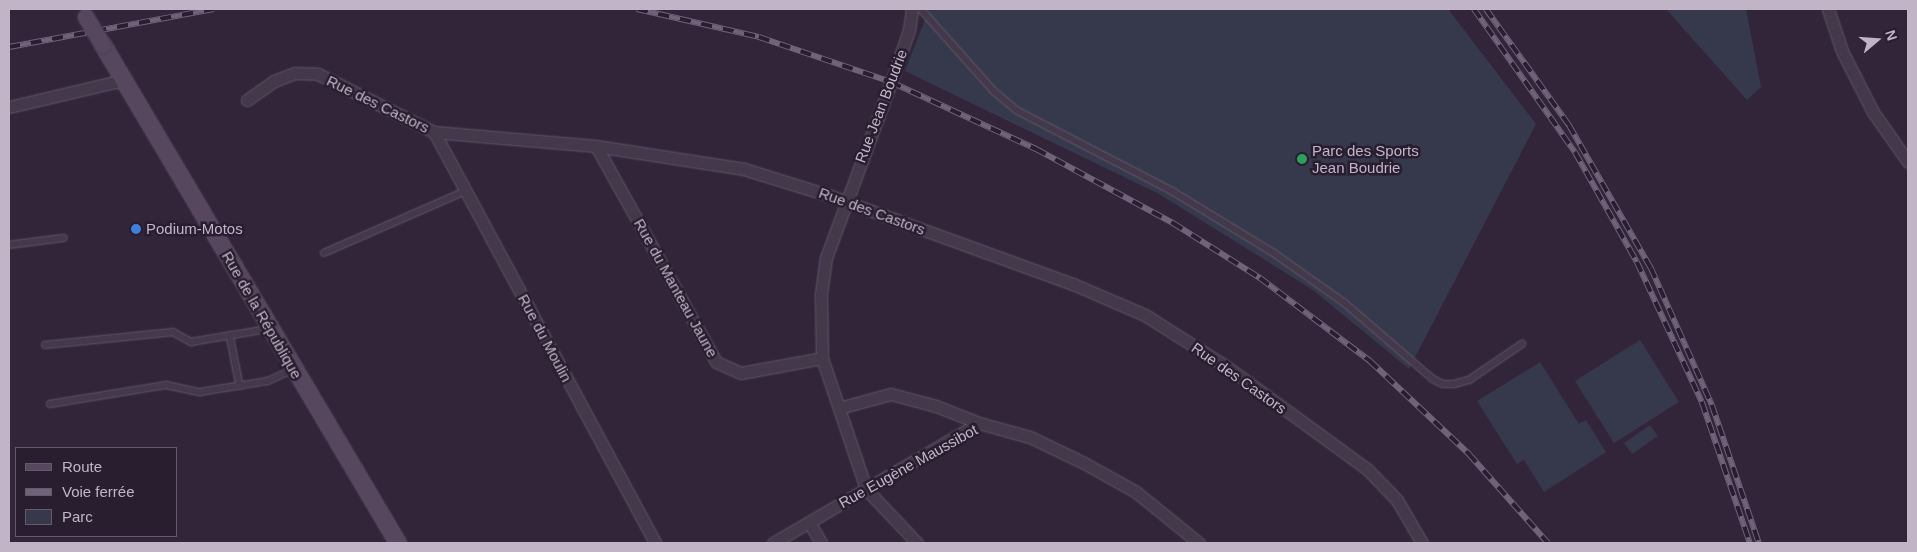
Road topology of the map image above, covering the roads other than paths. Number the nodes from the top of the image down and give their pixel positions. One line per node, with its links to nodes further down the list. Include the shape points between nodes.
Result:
1 (912, 9): 12 (street, Rue Jean Boudrie, via 910,30 892,82)
2 (921, 9): 18 (lane, via 994,91 1018,110 1174,192 1274,253 1345,304 1433,379 1443,384 1469,380)
3 (1828, 9): 10 (street, via 1842,51 1860,86)
4 (84, 13): 5 (main road, Rue de la République, bridge)
5 (124, 80): 7 (street); 16 (main road, Rue de la République)
6 (247, 100): 8 (street, Rue des Castors, via 274,81 295,72 318,74)
7 (9, 107)
8 (434, 132): 9 (street, Rue des Castors); 11 (street, Rue du Moulin)
9 (596, 146): 12 (street, Rue des Castors, via 744,169); 20 (street, Rue du Manteau Jaune, via 716,362 741,373)
10 (1908, 162)
11 (466, 191): 15 (lane); 29 (street, Rue du Moulin)
12 (845, 202): 20 (street, Rue Jean Boudrie, via 826,258 821,294); 34 (street, Rue des Castors, via 1073,284 1145,315 1227,367 1367,469 1397,500)
13 (64, 238): 14 (lane)
14 (9, 245)
15 (324, 253)
16 (270, 328): 17 (lane); 21 (main road, Rue de la République)
17 (230, 335): 19 (lane, via 191,342 173,332); 22 (lane)
18 (1522, 344)
19 (45, 345)
20 (822, 358): 24 (street, Rue Jean Boudrie)
21 (294, 369): 22 (lane, via 268,381); 28 (main road, Rue de la République)
22 (240, 386): 23 (lane, via 200,392 166,385)
23 (50, 404)
24 (839, 408): 25 (street, via 891,394 936,406); 26 (street, Rue Jean Boudrie)
25 (979, 423): 26 (street, Rue Eugène Maussibot); 33 (street, Rue Eugène Maussibot, via 1030,438 1084,463 1136,492)
26 (866, 489): 27 (street, Rue Eugène Maussibot); 32 (street)
27 (809, 522): 30 (street, Rue Eugène Maussibot); 31 (street)
28 (398, 543)
29 (655, 543)
30 (773, 543)
31 (821, 543)
32 (917, 543)
33 (1199, 543)
34 (1422, 543)

